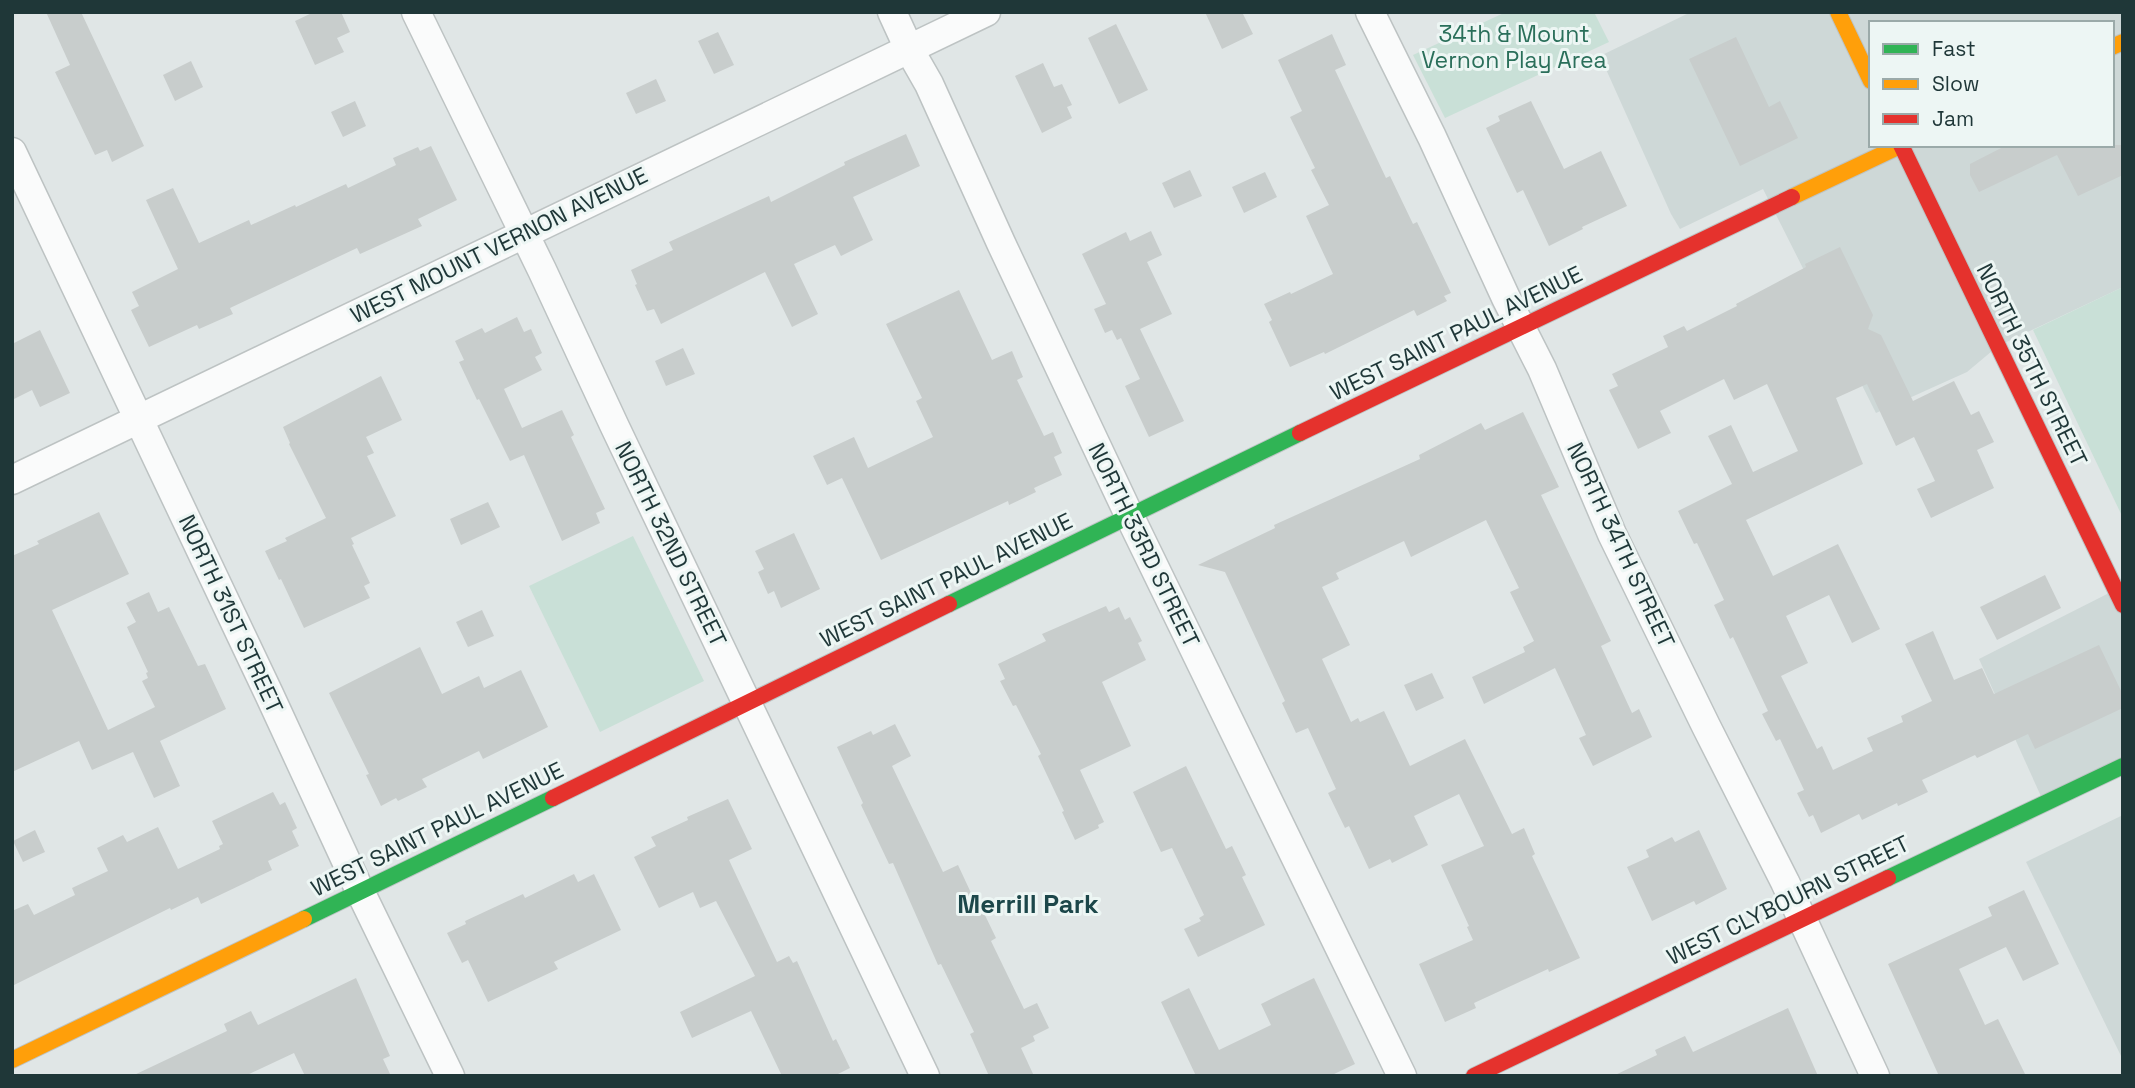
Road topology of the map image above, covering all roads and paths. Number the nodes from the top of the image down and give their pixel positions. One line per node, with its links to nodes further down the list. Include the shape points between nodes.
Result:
1 (416, 12): 11 (street, NORTH 32ND STREET)
2 (891, 12): 6 (street, NORTH 33RD STREET)
3 (986, 12): 6 (street, WEST MOUNT VERNON AVENUE)
4 (1370, 12): 12 (street, NORTH 34TH STREET)
5 (1838, 12): 7 (street)
6 (909, 49): 11 (street, WEST MOUNT VERNON AVENUE); 15 (street, NORTH 33RD STREET)
7 (1869, 77)
8 (1898, 147): 12 (street, WEST SAINT PAUL AVENUE)
9 (1903, 147): 16 (street, NORTH 35TH STREET)
10 (12, 152): 13 (street, NORTH 31ST STREET)
11 (524, 233): 13 (street, WEST MOUNT VERNON AVENUE); 17 (street, NORTH 32ND STREET)
12 (1521, 328): 15 (street, WEST SAINT PAUL AVENUE); 20 (street, NORTH 34TH STREET, via 1612,534)
13 (139, 420): 14 (street, WEST MOUNT VERNON AVENUE); 19 (street, NORTH 31ST STREET)
14 (12, 480)
15 (1129, 515): 17 (street, WEST SAINT PAUL AVENUE); 24 (street, NORTH 33RD STREET)
16 (2123, 605)
17 (747, 704): 19 (street, WEST SAINT PAUL AVENUE); 23 (street, NORTH 32ND STREET)
18 (2123, 766): 20 (street, WEST CLYBOURN STREET)
19 (360, 891): 21 (street, WEST SAINT PAUL AVENUE); 22 (street, NORTH 31ST STREET)
20 (1802, 918): 25 (street, WEST CLYBOURN STREET); 26 (street, NORTH 34TH STREET)
21 (12, 1060)
22 (450, 1076)
23 (925, 1076)
24 (1402, 1076)
25 (1474, 1076)
26 (1875, 1076)

